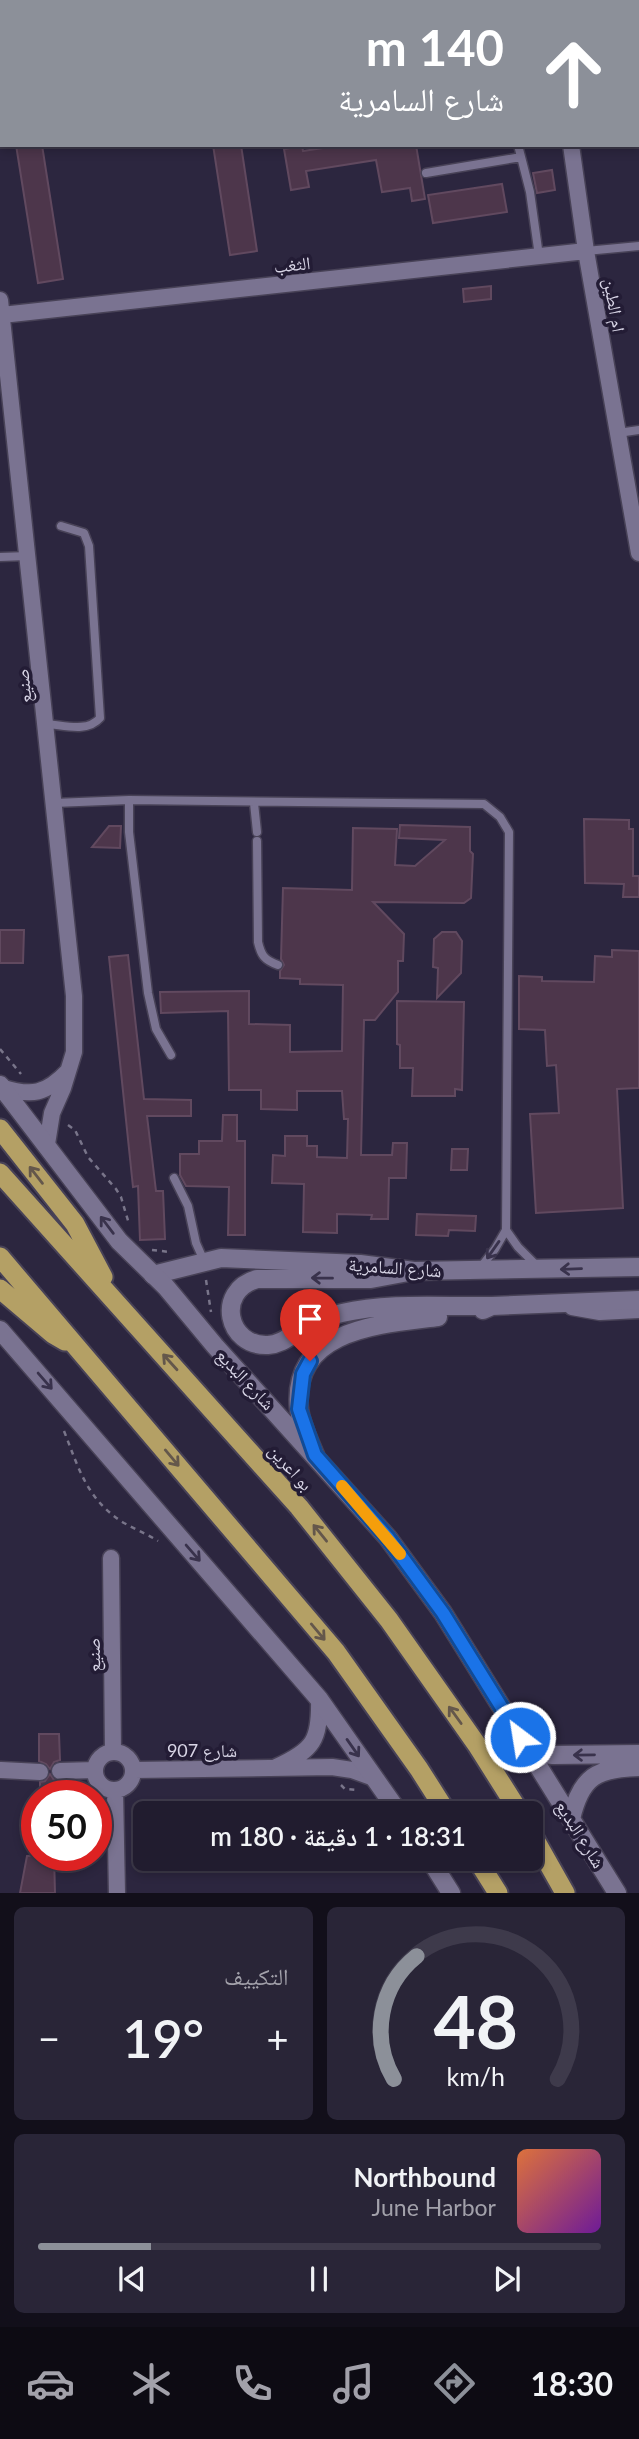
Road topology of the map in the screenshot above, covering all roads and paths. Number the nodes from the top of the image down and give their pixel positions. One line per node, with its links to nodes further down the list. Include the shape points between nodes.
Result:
1 (518, 147): 3 (lane)
2 (572, 147): 6 (street, ام الطين)
3 (521, 157): 4 (lane); 7 (lane)
4 (426, 173)
5 (639, 246): 6 (lane)
6 (586, 251): 7 (street, الثغب); 10 (street, ام الطين)
7 (539, 256): 8 (street, الثغب)
8 (1, 308): 13 (street, صنيع)
9 (639, 430): 10 (lane)
10 (618, 433): 12 (street, ام الطين)
11 (61, 526): 15 (lane, via 84,533 89,546 100,718 86,727)
12 (639, 553)
13 (28, 556): 14 (lane); 15 (street, صنيع)
14 (0, 557)
15 (46, 724): 17 (street, صنيع)
16 (129, 800): 17 (lane); 18 (lane); 21 (lane, via 148,993 156,1029)
17 (54, 803): 22 (street, صنيع, via 74,996)
18 (254, 803): 19 (lane, via 258,942 261,955); 31 (lane, via 484,804 509,832)
19 (278, 965)
20 (0, 1049): 24 (path)
21 (171, 1055)
22 (70, 1069): 24 (street, via 50,1087); 25 (street, صنيع)
23 (1, 1086): 24 (street); 27 (main road, شارع البديع)
24 (31, 1093)
25 (52, 1113): 27 (street, صنيع); 30 (path, via 75,1130 88,1157 117,1189)
26 (0, 1129): 42 (highway, one-way to 26, via 75,1224)
27 (47, 1144): 40 (main road, شارع البديع, one-way to 27, via 119,1241)
28 (0, 1173): 42 (highway, بو اعرين)
29 (174, 1178): 35 (lane, via 188,1206)
30 (130, 1228)
31 (506, 1230): 38 (lane, one-way to 38); 39 (lane)
32 (149, 1250): 33 (path)
33 (177, 1252)
34 (0, 1257): 49 (highway)
35 (204, 1261): 37 (main road, شارع السامرية, via 234,1258); 40 (main road, شارع السامرية); 48 (path)
36 (639, 1267): 39 (main road, شارع السامرية, one-way to 39)
37 (414, 1270): 38 (main road, شارع السامرية); 45 (main road, one-way to 45, via 371,1279 257,1279 233,1297 232,1321 246,1339 267,1345 353,1311)
38 (478, 1270): 39 (main road, شارع السامرية)
39 (542, 1270)
40 (153, 1275): 48 (main road, شارع البديع)
41 (0, 1289): 49 (highway, via 53,1334)
42 (110, 1294): 71 (highway, بو اعرين, one-way to 42, via 389,1620 340,1557)
43 (639, 1300): 44 (main road)
44 (563, 1304): 45 (main road); 46 (street, via 581,1310)
45 (492, 1306): 51 (main road, via 363,1328 320,1351 303,1374 299,1409)
46 (639, 1310)
47 (0, 1330): 54 (main road, one-way to 54)
48 (215, 1346): 51 (main road, شارع البديع)
49 (82, 1351): 70 (highway, one-way to 70, via 336,1653)
50 (64, 1430): 52 (path, via 84,1483 96,1499 124,1523)
51 (315, 1455): 56 (main road, شارع البديع, via 388,1538 443,1613)
52 (158, 1540)
53 (111, 1558): 55 (street, صنيع)
54 (319, 1699): 60 (street, شارع 907, via 319,1725 311,1745); 66 (main road, one-way to 66)
55 (114, 1752): 61 (street, via 101,1757); 62 (street, via 127,1756)
56 (528, 1752): 57 (main road, one-way to 56); 72 (main road, شارع البديع)
57 (639, 1754)
58 (332, 1767): 60 (street, شارع 907); 66 (street, شارع 907); 67 (path, via 341,1786)
59 (639, 1767): 72 (main road, via 606,1770 595,1776 576,1797)
60 (271, 1769): 62 (street, شارع 907)
61 (95, 1770): 64 (street); 68 (street, via 100,1785)
62 (134, 1770): 68 (street, via 127,1786)
63 (0, 1771): 65 (street)
64 (60, 1771)
65 (40, 1772)
66 (374, 1778): 69 (main road)
67 (359, 1790)
68 (115, 1791): 76 (street)
69 (390, 1801)
70 (439, 1801)
71 (512, 1801)
72 (571, 1819): 80 (main road, شارع البديع)
73 (543, 1854): 79 (highway)
74 (437, 1871): 77 (main road)
75 (484, 1871): 78 (highway)
76 (117, 1893)
77 (451, 1893)
78 (498, 1893)
79 (565, 1893)
80 (617, 1893)

